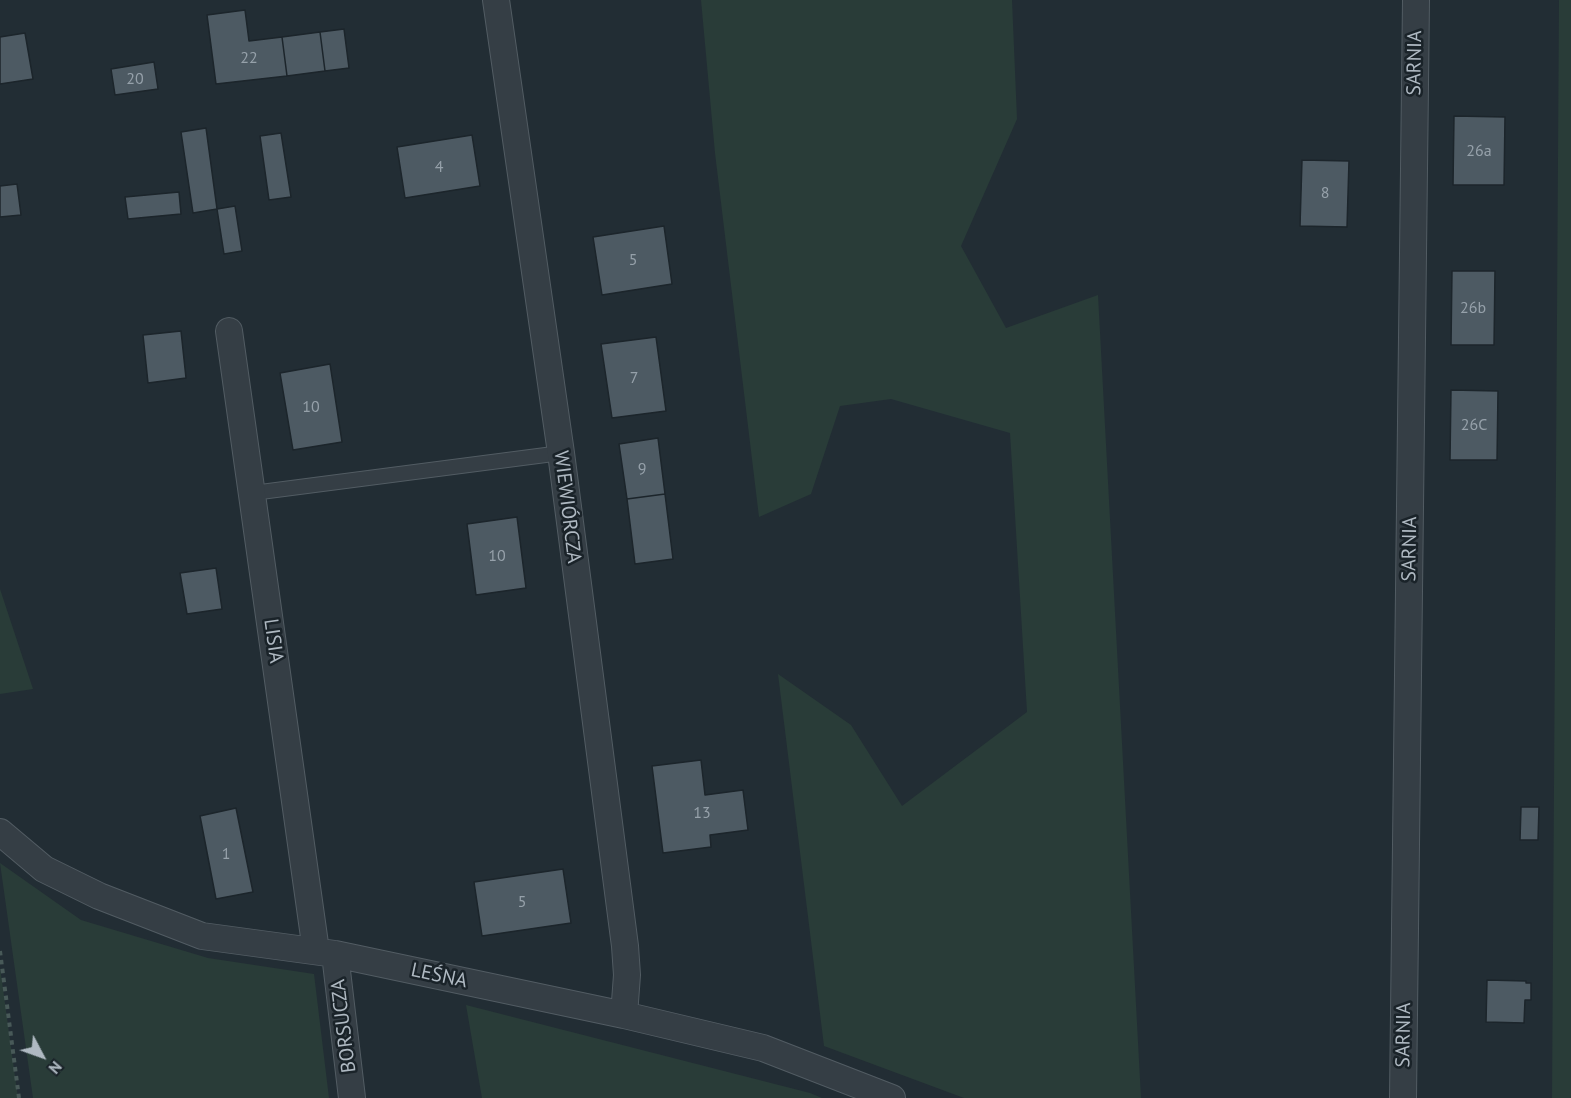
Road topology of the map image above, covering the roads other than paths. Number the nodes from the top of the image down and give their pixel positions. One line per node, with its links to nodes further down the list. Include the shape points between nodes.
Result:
1 (496, 0): 4 (street, WIEWIÓRCZA)
2 (1416, 0): 11 (street, SARNIA)
3 (229, 331): 5 (street, LISIA)
4 (561, 453): 5 (lane); 8 (street, WIEWIÓRCZA, via 625,946)
5 (253, 493): 7 (street, LISIA)
6 (0, 832): 7 (street, LEŚNA, via 44,869 99,896 202,936)
7 (326, 953): 8 (street, LEŚNA); 9 (street, BORSUCZA)
8 (624, 1015): 10 (street, LEŚNA, via 764,1048)
9 (352, 1098)
10 (892, 1098)
11 (1403, 1098)

